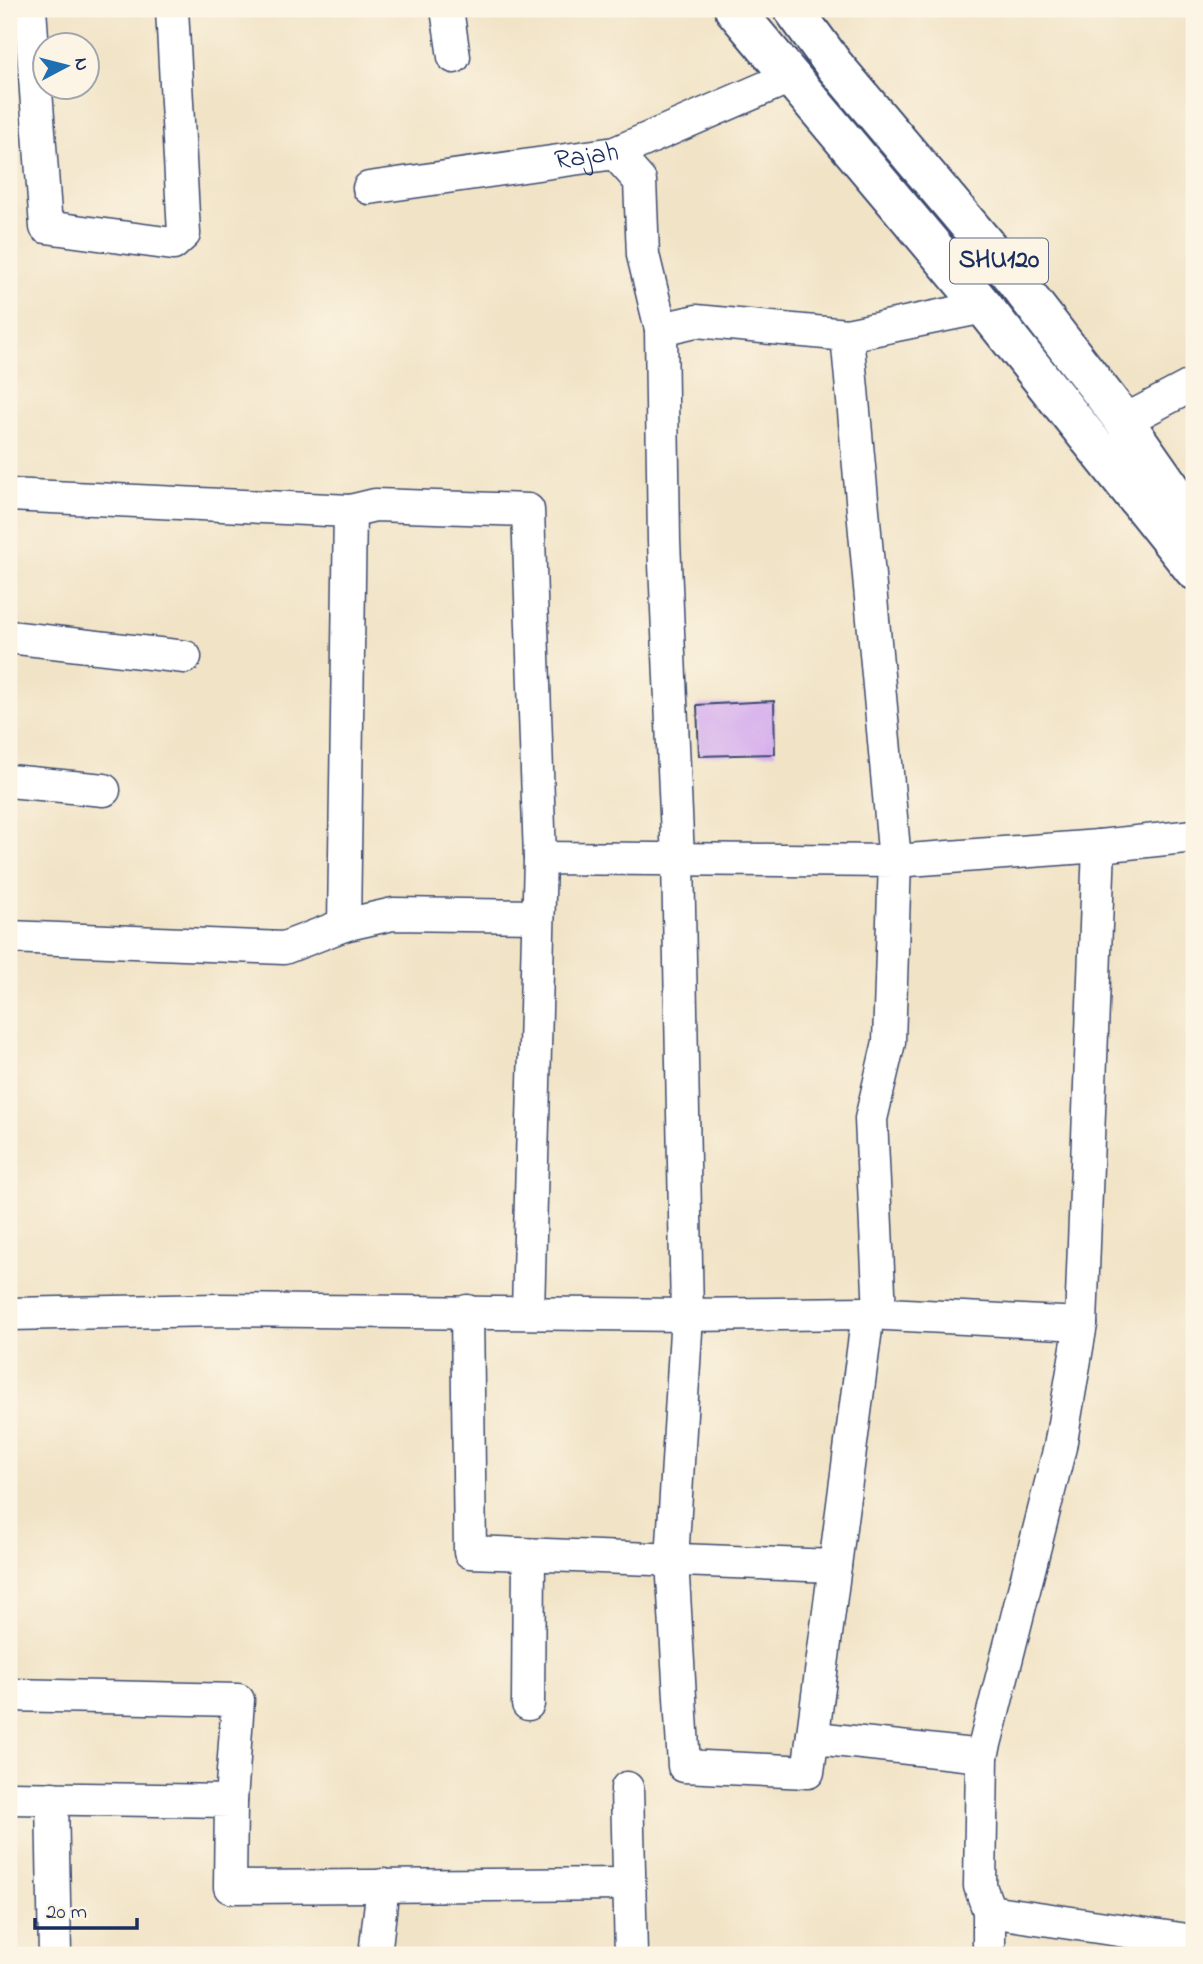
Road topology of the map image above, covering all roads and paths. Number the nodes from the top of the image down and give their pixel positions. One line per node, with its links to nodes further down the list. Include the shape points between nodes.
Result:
1 (30, 9): 2 (street, via 46,227 173,244 184,234)
2 (172, 9)
3 (447, 9): 6 (street)
4 (734, 9): 7 (main road)
5 (793, 9): 14 (main road, SHU120)
6 (454, 57)
7 (790, 77): 8 (street, Rajah); 10 (main road)
8 (615, 153): 9 (street, Rajah); 11 (street, via 640,181 643,255)
9 (369, 188)
10 (984, 307): 12 (street); 18 (main road)
11 (661, 329): 12 (street, via 696,321); 26 (street, via 664,541)
12 (847, 335): 27 (street)
13 (1194, 384): 14 (street)
14 (1124, 421): 17 (main road, SHU120)
15 (9, 495): 16 (street)
16 (349, 510): 25 (street, via 376,505 528,510); 29 (street)
17 (1194, 520)
18 (1194, 570)
19 (9, 637): 20 (street)
20 (185, 657)
21 (9, 781): 22 (street)
22 (104, 790)
23 (1194, 836): 24 (street)
24 (1099, 846): 27 (street); 36 (street)
25 (540, 858): 26 (street); 28 (street)
26 (678, 859): 27 (street); 35 (street)
27 (895, 861): 33 (street, via 888,1042 871,1119)
28 (538, 916): 29 (street, via 393,914); 32 (street)
29 (344, 925): 30 (street, via 284,948)
30 (9, 937)
31 (467, 1311): 32 (street); 34 (street); 37 (street, via 470,1552)
32 (528, 1311): 35 (street)
33 (874, 1313): 35 (street); 36 (street); 39 (street)
34 (9, 1314)
35 (687, 1315): 38 (street)
36 (1082, 1324): 43 (street, via 1060,1447)
37 (529, 1555): 38 (street); 41 (street)
38 (673, 1560): 39 (street); 42 (street, via 684,1766 808,1772)
39 (835, 1566): 42 (street)
40 (9, 1695): 47 (street, via 238,1700)
41 (528, 1704)
42 (813, 1735): 43 (street)
43 (982, 1756): 50 (street, via 980,1886)
44 (627, 1788): 48 (street)
45 (9, 1798): 46 (street)
46 (51, 1798): 47 (street); 52 (street)
47 (231, 1801): 49 (street, via 230,1887)
48 (629, 1884): 49 (street); 54 (street)
49 (383, 1885): 53 (street)
50 (989, 1912): 51 (street); 55 (street)
51 (1194, 1941)
52 (55, 1955)
53 (375, 1955)
54 (631, 1955)
55 (989, 1955)

